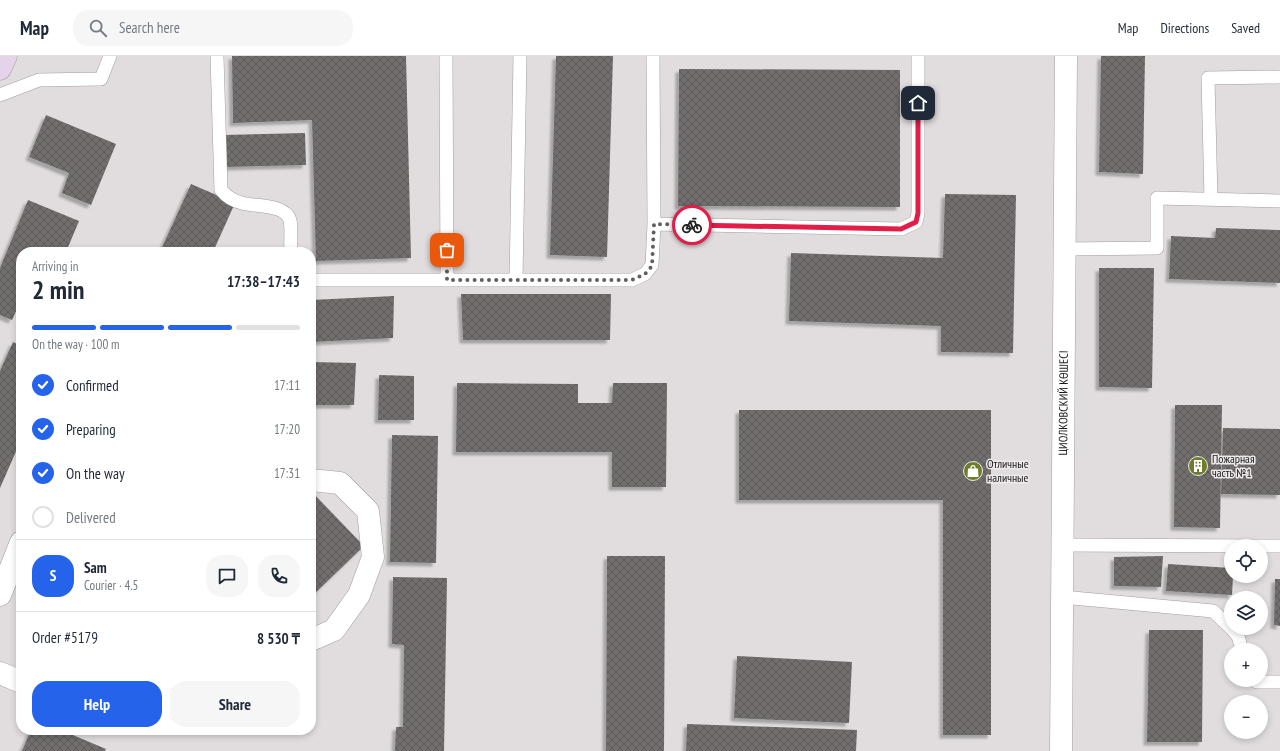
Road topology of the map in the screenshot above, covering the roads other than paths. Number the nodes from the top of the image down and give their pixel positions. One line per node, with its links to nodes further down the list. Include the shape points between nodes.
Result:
1 (6, 56): 9 (main road)
2 (110, 56): 11 (lane, via 101,79 39,80)
3 (217, 56): 15 (lane, via 221,190 229,198 241,203 279,209 286,213 290,220)
4 (446, 56): 18 (lane)
5 (520, 56): 19 (lane)
6 (653, 56): 14 (lane)
7 (918, 56): 14 (lane, via 916,222 901,229)
8 (1066, 56): 16 (street, ЦИОЛКОВСКИЙ КӨШЕСІ)
9 (0, 69)
10 (1280, 77): 12 (lane, via 1208,78)
11 (0, 95)
12 (1211, 199): 13 (lane); 16 (lane, via 1158,198 1157,248)
13 (1280, 201)
14 (654, 224): 19 (lane, via 652,266 645,274 632,280)
15 (291, 247)
16 (1065, 249): 21 (street, ЦИОЛКОВСКИЙ КӨШЕСІ)
17 (316, 280): 18 (lane)
18 (447, 280): 19 (lane)
19 (516, 280)
20 (316, 481): 29 (street, via 340,483 368,511 373,557 359,595 334,630)
21 (1062, 545): 22 (lane); 27 (street, ЦИОЛКОВСКИЙ КӨШЕСІ)
22 (1224, 546)
23 (1268, 546): 24 (lane)
24 (1280, 546)
25 (16, 555): 26 (street)
26 (0, 595)
27 (1062, 597): 28 (lane, via 1213,611); 32 (street, ЦИОЛКОВСКИЙ КӨШЕСІ)
28 (1224, 621)
29 (316, 638)
30 (1268, 682): 31 (lane)
31 (1280, 682)
32 (1061, 751)

